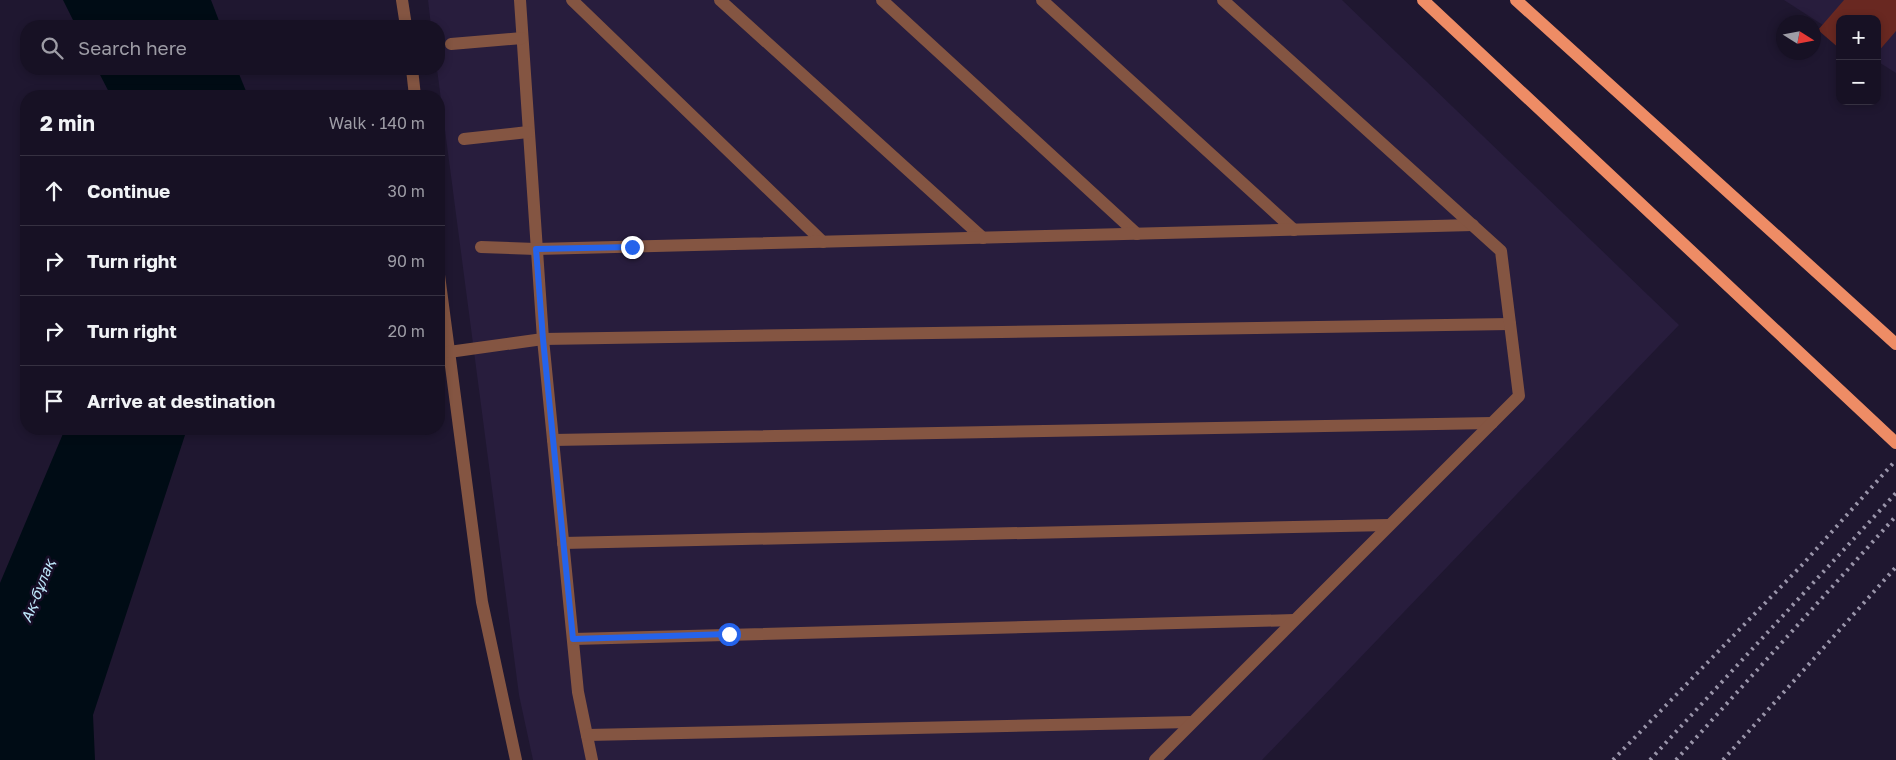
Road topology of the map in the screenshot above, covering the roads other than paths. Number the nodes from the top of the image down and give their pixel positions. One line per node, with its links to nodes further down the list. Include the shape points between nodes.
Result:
1 (402, 0): 10 (street)
2 (520, 0): 11 (street)
3 (572, 0): 21 (street)
4 (720, 0): 20 (street)
5 (882, 0): 19 (street)
6 (1042, 0): 18 (street)
7 (1223, 0): 17 (street)
8 (1423, 0): 31 (main road)
9 (1516, 0): 27 (main road)
10 (405, 20)
11 (522, 38): 12 (street); 15 (street)
12 (451, 44)
13 (413, 75): 14 (street)
14 (414, 90)
15 (528, 132): 16 (street); 23 (street)
16 (464, 139)
17 (1473, 225): 18 (street); 25 (street, via 1501,250)
18 (1294, 230): 19 (street)
19 (1137, 234): 20 (street)
20 (983, 238): 21 (street)
21 (823, 242): 23 (street)
22 (481, 247): 23 (street)
23 (536, 249): 26 (street)
24 (445, 321): 28 (street)
25 (1510, 324): 26 (street); 29 (street, via 1519,396)
26 (543, 339): 28 (street); 30 (street)
27 (1896, 344)
28 (449, 352): 38 (street, via 482,602)
29 (1492, 423): 30 (street); 32 (street)
30 (553, 440): 33 (street)
31 (1896, 443)
32 (1390, 525): 33 (street); 34 (street)
33 (563, 543): 35 (street)
34 (1294, 620): 35 (street); 36 (street)
35 (573, 639): 37 (street, via 578,692)
36 (1191, 722): 37 (street); 40 (street)
37 (587, 735): 39 (street)
38 (516, 760)
39 (592, 760)
40 (1155, 760)

